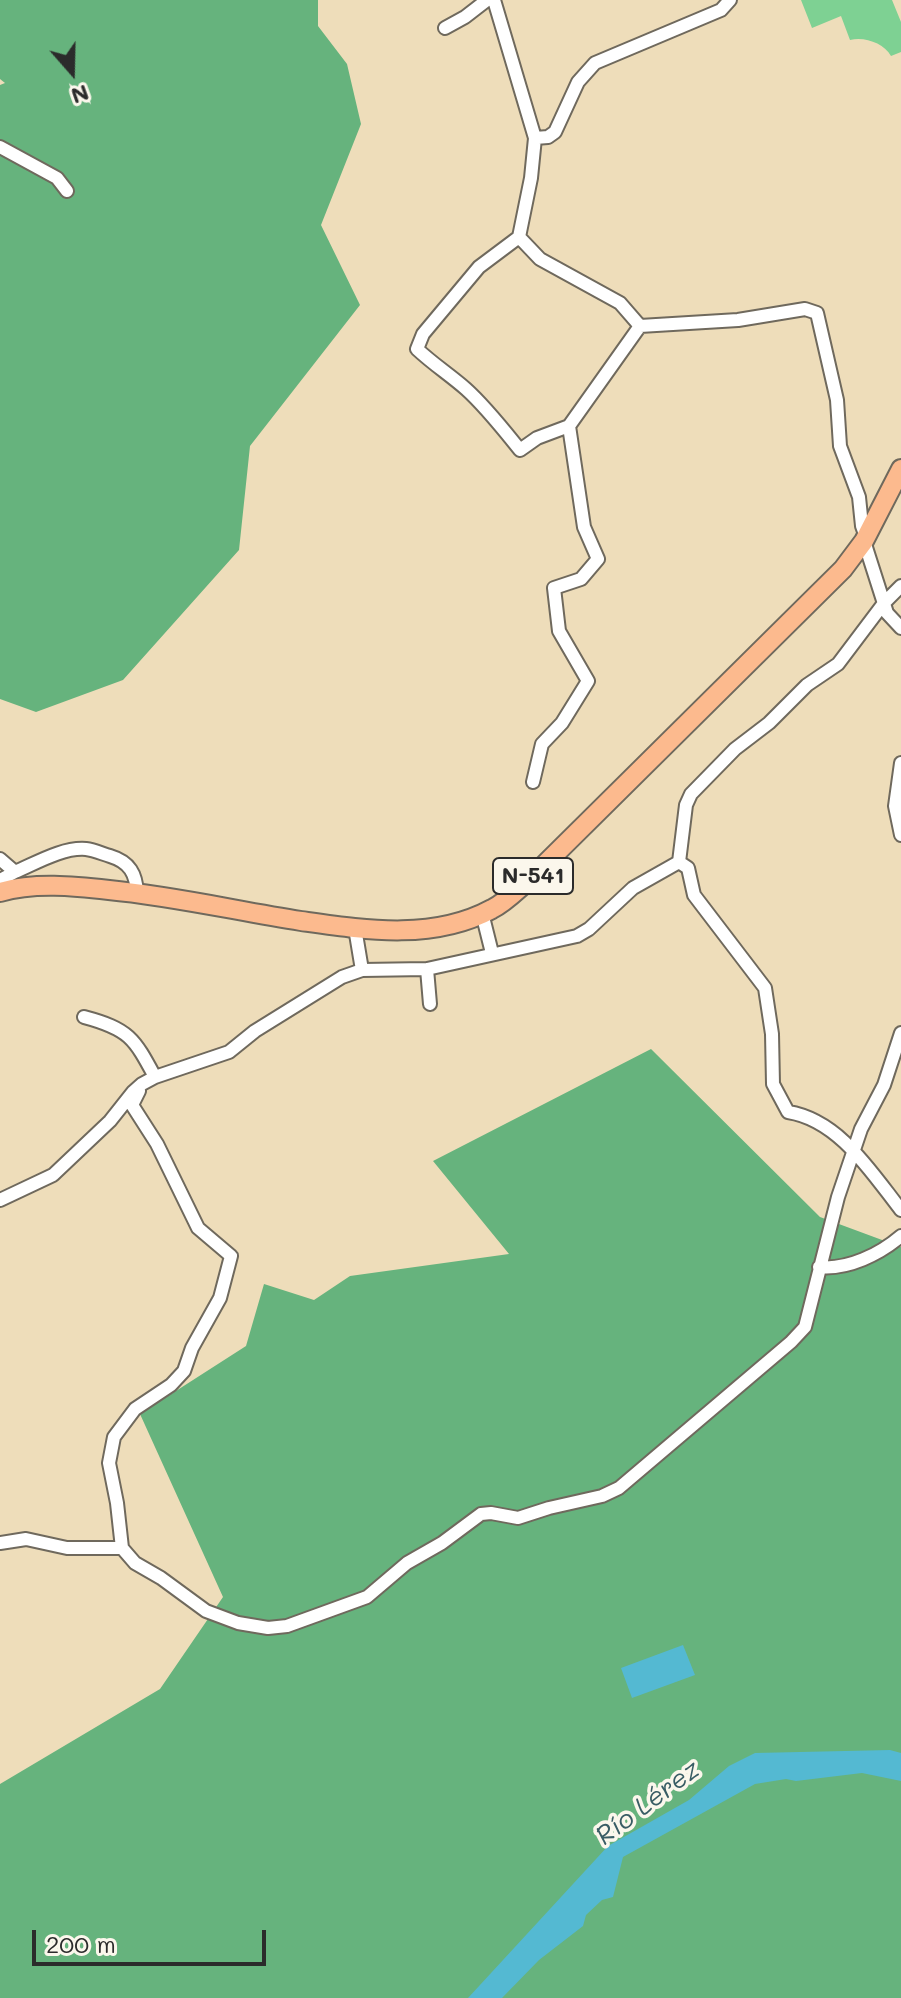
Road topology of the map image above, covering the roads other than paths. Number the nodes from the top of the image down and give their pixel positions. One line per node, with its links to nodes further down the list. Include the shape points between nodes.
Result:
1 (487, 0): 4 (street)
2 (494, 0): 6 (street)
3 (730, 0): 5 (street, via 721,10 595,63 578,82)
4 (445, 28)
5 (555, 132): 6 (street); 8 (street)
6 (535, 138): 8 (street)
7 (0, 147): 9 (street, via 57,178)
8 (535, 155): 10 (street)
9 (67, 191)
10 (519, 237): 11 (street, via 540,259 620,303); 12 (street, via 479,267 423,334 417,349 489,411 520,450)
11 (640, 326): 12 (street); 14 (street, via 738,320 805,309 817,313 837,400 840,446 859,497)
12 (569, 426): 19 (street, via 584,527 598,559 581,579 554,588 559,631 588,681 542,744)
13 (901, 469): 14 (highway, N-541)
14 (865, 539): 16 (street); 27 (highway, N-541, via 807,606 530,879)
15 (901, 586): 16 (street)
16 (884, 603): 17 (street); 22 (street, via 838,664 807,685 691,794)
17 (901, 628)
18 (901, 763): 20 (street, via 895,806)
19 (533, 782)
20 (901, 835)
21 (0, 859): 23 (street)
22 (679, 862): 29 (street, via 633,888 577,936); 37 (street, via 688,868 694,895 765,988 773,1084 788,1112 807,1115)
23 (15, 872): 24 (street); 26 (street, via 85,849 131,868)
24 (0, 880)
25 (0, 892): 26 (highway, N-541, via 71,886)
26 (137, 893): 28 (highway, N-541)
27 (482, 913): 28 (highway, N-541, via 450,926 407,932); 29 (street)
28 (355, 928): 31 (street)
29 (492, 953): 30 (street)
30 (427, 969): 31 (street); 32 (street)
31 (362, 970): 35 (street, via 323,988 229,1052)
32 (430, 1004)
33 (84, 1017): 35 (street, via 127,1033)
34 (901, 1033): 37 (street)
35 (155, 1077): 36 (street)
36 (142, 1084): 38 (street, via 53,1175); 43 (street, via 134,1110 157,1144 198,1228 231,1256 220,1298 184,1371 135,1409 114,1437 109,1463)
37 (854, 1150): 39 (street); 41 (street)
38 (0, 1200)
39 (901, 1210)
40 (901, 1236): 41 (street, via 847,1265)
41 (819, 1267): 43 (street, via 805,1327 619,1488 518,1518 481,1514 353,1604 287,1626 238,1623 206,1611 135,1563)
42 (0, 1543): 43 (street, via 26,1539 67,1548)
43 (122, 1548)

